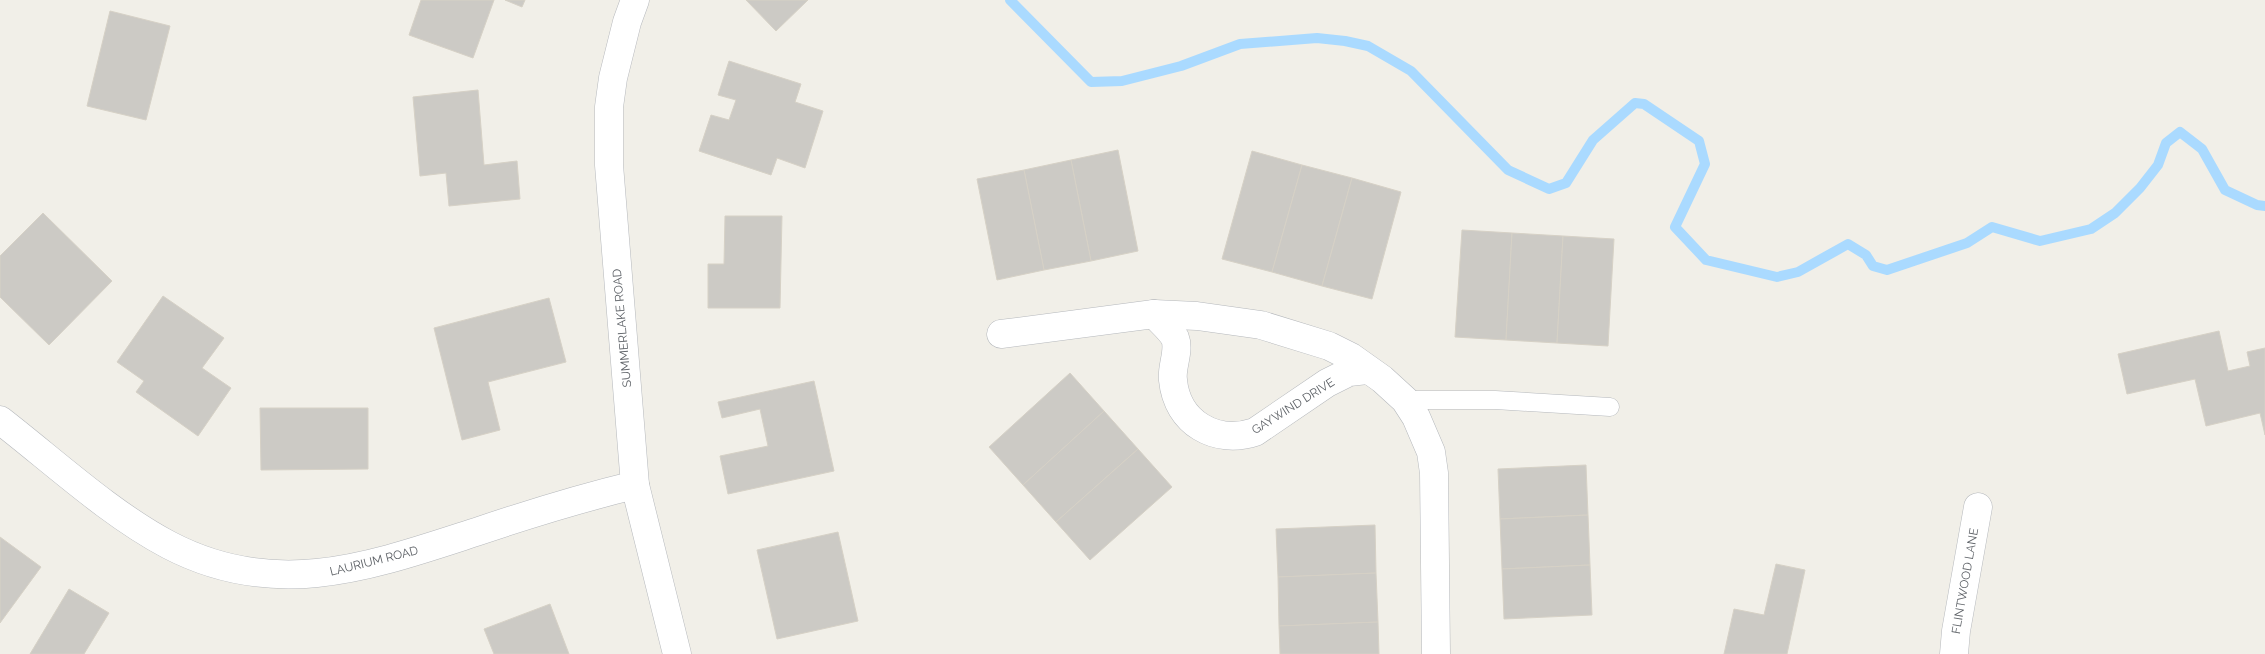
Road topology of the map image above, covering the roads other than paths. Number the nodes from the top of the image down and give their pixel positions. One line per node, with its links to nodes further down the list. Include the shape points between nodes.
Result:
1 (635, 0): 8 (street, SUMMERLAKE ROAD, via 613,78 609,107 609,165)
2 (1154, 314): 3 (street); 4 (street, via 1261,325 1329,346); 4 (street, GAYWIND DRIVE, via 1174,338 1176,351 1172,380 1180,405 1198,426 1229,437 1255,432 1327,383 1349,372)
3 (1001, 334)
4 (1367, 370): 5 (street)
5 (1405, 400): 6 (lane, via 1495,400); 11 (street, via 1431,452 1434,473)
6 (1610, 407)
7 (0, 420): 8 (street, LAURIUM ROAD, via 123,517 169,545 221,565 276,574 314,575 394,558 577,498)
8 (635, 485): 10 (street, SUMMERLAKE ROAD)
9 (1978, 508): 12 (street, FLINTWOOD LANE)
10 (677, 654)
11 (1436, 654)
12 (1954, 654)

